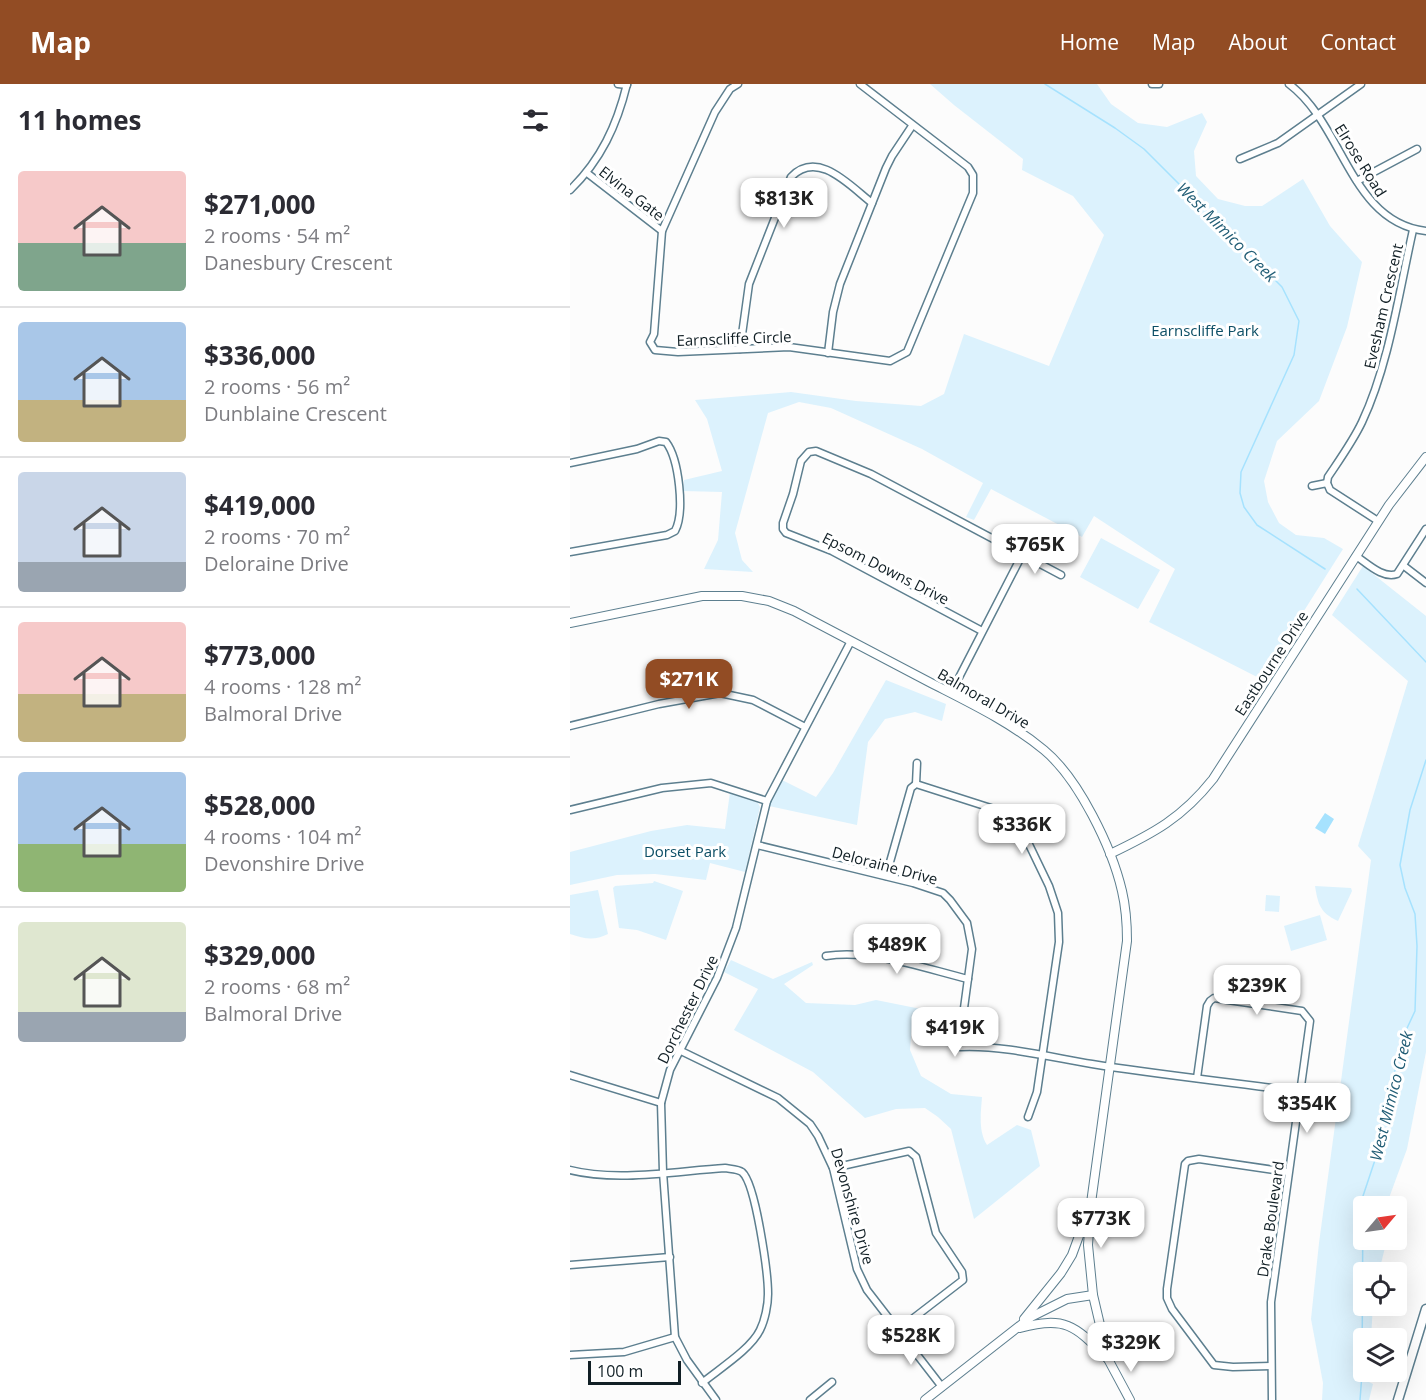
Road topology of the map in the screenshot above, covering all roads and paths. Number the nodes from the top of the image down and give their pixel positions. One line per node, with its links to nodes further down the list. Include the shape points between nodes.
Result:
1 (618, 84): 2 (street)
2 (627, 84): 13 (street, via 611,134)
3 (738, 84): 20 (street, Earnscliffe Circle, via 730,89 716,112)
4 (860, 84): 10 (street, Earnscliffe Circle)
5 (1152, 84): 6 (street)
6 (1159, 84)
7 (1289, 84): 9 (street, Elrose Road)
8 (1361, 84): 9 (street)
9 (1319, 115): 12 (street, via 1278,143); 15 (street, Elrose Road)
10 (912, 126): 18 (street, via 892,156); 23 (street, Earnscliffe Circle, via 968,167 973,175 974,193 907,352 890,361)
11 (1417, 149): 15 (street)
12 (1240, 159)
13 (587, 173): 16 (street); 20 (street, Elvina Gate)
14 (570, 179): 16 (street)
15 (1357, 181): 19 (street, Elrose Road, via 1386,217)
16 (577, 183): 17 (street)
17 (570, 190)
18 (872, 203): 22 (street, via 821,166 805,166 791,177 749,284); 23 (street, via 840,284)
19 (1413, 230): 21 (street, Elrose Road); 26 (street, Evesham Crescent, via 1380,372 1362,422)
20 (662, 231): 22 (street, Earnscliffe Circle, via 652,347 678,352)
21 (1426, 231)
22 (740, 349): 23 (street, Earnscliffe Circle, via 789,347)
23 (828, 352)
24 (1426, 457): 28 (street, Eastbourne Drive)
25 (570, 463): 30 (street, via 666,442 672,451 679,489 680,518 675,531 667,535)
26 (1327, 483): 27 (street); 28 (street, via 1330,490)
27 (1312, 486)
28 (1378, 521): 32 (street, Eastbourne Drive)
29 (1426, 529): 33 (street)
30 (570, 552)
31 (1022, 555): 34 (street, Epsom Downs Drive); 37 (street); 37 (street, Epsom Downs Drive, via 871,474 816,451 809,452 801,461 783,523 786,533 831,551)
32 (1356, 556): 33 (street, via 1390,577); 47 (street, Eastbourne Drive, via 1214,779 1169,823)
33 (1404, 566): 35 (street)
34 (1061, 575)
35 (1426, 583)
36 (570, 623): 38 (street, Balmoral Drive, via 682,599 722,595 769,602)
37 (982, 632): 39 (street)
38 (851, 641): 39 (street, Balmoral Drive); 41 (street, Dorchester Drive)
39 (951, 693): 47 (street, Balmoral Drive, via 1012,726 1045,751 1071,779)
40 (570, 726): 41 (street, via 720,693 753,700)
41 (805, 727): 44 (street, Dorchester Drive)
42 (917, 763): 43 (street)
43 (916, 784): 48 (street, via 911,788); 52 (street, via 1008,817 1024,834 1041,867 1055,901 1059,929)
44 (767, 801): 45 (street, via 711,783 662,788); 46 (street, Dorchester Drive)
45 (570, 810)
46 (757, 845): 48 (street, Deloraine Drive); 51 (street, Dorchester Drive, via 729,948)
47 (1110, 854): 53 (street, Balmoral Drive, via 1122,891 1127,941)
48 (886, 876): 50 (street, Deloraine Drive, via 943,893 959,910 971,937)
49 (826, 956): 50 (street, via 883,959)
50 (968, 979): 52 (street, Deloraine Drive, via 958,1045)
51 (679, 1050): 57 (street, Dorchester Drive); 59 (street, Devonshire Drive, via 778,1098 801,1115 819,1136)
52 (1042, 1056): 53 (street, Deloraine Drive); 58 (street, via 1037,1092)
53 (1110, 1066): 55 (street); 63 (street, Balmoral Drive)
54 (570, 1075): 57 (street)
55 (1197, 1078): 56 (street); 56 (street, Drake Boulevard, via 1207,1006 1220,999 1302,1011 1307,1015 1310,1021)
56 (1301, 1092): 62 (street, Drake Boulevard)
57 (661, 1102): 61 (street, Dorchester Drive)
58 (1028, 1117)
59 (833, 1168): 69 (street, Devonshire Drive, via 857,1269 867,1290); 69 (street, via 909,1151 916,1157 936,1233 962,1272 963,1280)
60 (570, 1170): 61 (street, via 610,1176)
61 (663, 1172): 64 (street, Dorchester Drive); 75 (street, via 725,1168 743,1173 763,1244 768,1293 761,1328 753,1341)
62 (1288, 1172): 73 (street, Drake Boulevard, via 1271,1302); 73 (street, via 1199,1159 1188,1161 1167,1289 1172,1309 1214,1365)
63 (1091, 1203): 66 (street, Balmoral Drive, via 1088,1245); 68 (street, via 1072,1255)
64 (670, 1257): 65 (street); 70 (street, Dorchester Drive)
65 (570, 1264)
66 (1093, 1295): 68 (street, via 1058,1303); 72 (street, Balmoral Drive)
67 (1426, 1309): 82 (main road)
68 (1016, 1329): 72 (street, via 1045,1322 1069,1325); 76 (street)
69 (898, 1330): 76 (street, Devonshire Drive)
70 (675, 1337): 71 (street, via 624,1352); 75 (street, Dorchester Drive)
71 (570, 1355)
72 (1108, 1359): 80 (street, Balmoral Drive)
73 (1271, 1366): 81 (street, Drake Boulevard)
74 (832, 1382): 78 (street)
75 (702, 1383): 77 (street, Dorchester Drive)
76 (942, 1387): 79 (street)
77 (716, 1400)
78 (810, 1400)
79 (926, 1400)
80 (1130, 1400)
81 (1272, 1400)
82 (1398, 1400)

